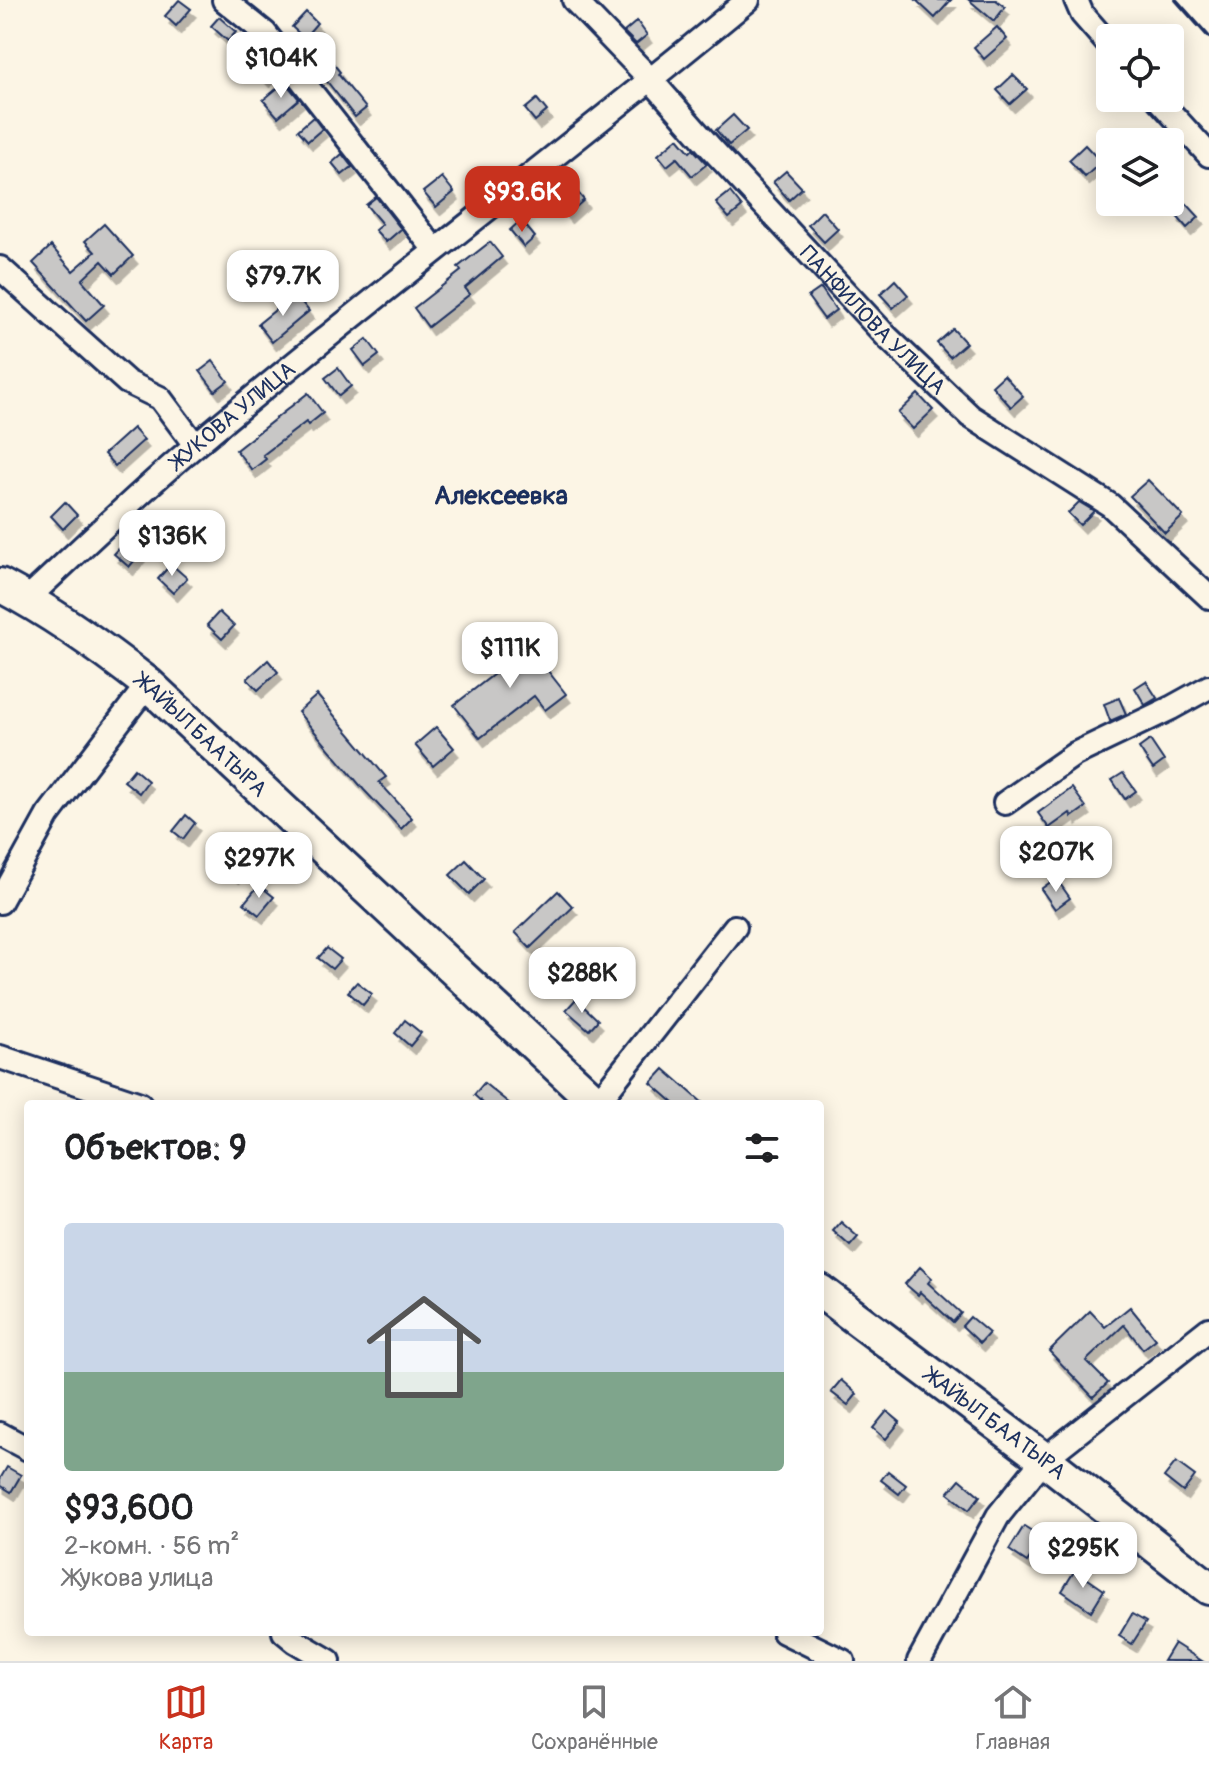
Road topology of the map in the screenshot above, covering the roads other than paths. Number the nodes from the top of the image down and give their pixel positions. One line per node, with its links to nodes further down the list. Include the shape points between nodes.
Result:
1 (224, 0): 9 (street, via 265,33)
2 (574, 0): 6 (street, ПАНФИЛОВА УЛИЦА)
3 (748, 0): 6 (street, ЖУКОВА УЛИЦА)
4 (1076, 0): 5 (street)
5 (1096, 30)
6 (651, 80): 9 (street, ЖУКОВА УЛИЦА); 13 (street, ПАНФИЛОВА УЛИЦА, via 887,337 970,416 1110,505)
7 (1170, 112): 8 (street)
8 (1209, 155)
9 (435, 250): 11 (street, ЖУКОВА УЛИЦА)
10 (0, 268): 11 (street, via 127,382 160,398)
11 (195, 445): 12 (street, ЖУКОВА УЛИЦА)
12 (14, 592): 14 (highway, ЖАЙЫЛ БААТЫРА)
13 (1209, 597)
14 (148, 684): 17 (street, via 48,815); 21 (highway, ЖАЙЫЛ БААТЫРА)
15 (1209, 687): 16 (street, via 1075,754)
16 (1005, 803)
17 (0, 902)
18 (735, 927): 22 (street)
19 (0, 1057): 20 (street)
20 (128, 1100)
21 (595, 1100)
22 (600, 1100)
23 (824, 1294): 27 (highway, ЖАЙЫЛ БААТЫРА)
24 (1209, 1329): 27 (street)
25 (0, 1434): 26 (street)
26 (24, 1447)
27 (1044, 1459): 28 (highway, ЖАЙЫЛ БААТЫРА); 33 (street, via 998,1516)
28 (1209, 1588)
29 (289, 1636): 31 (street)
30 (792, 1636): 32 (street)
31 (329, 1661)
32 (843, 1661)
33 (919, 1661)

